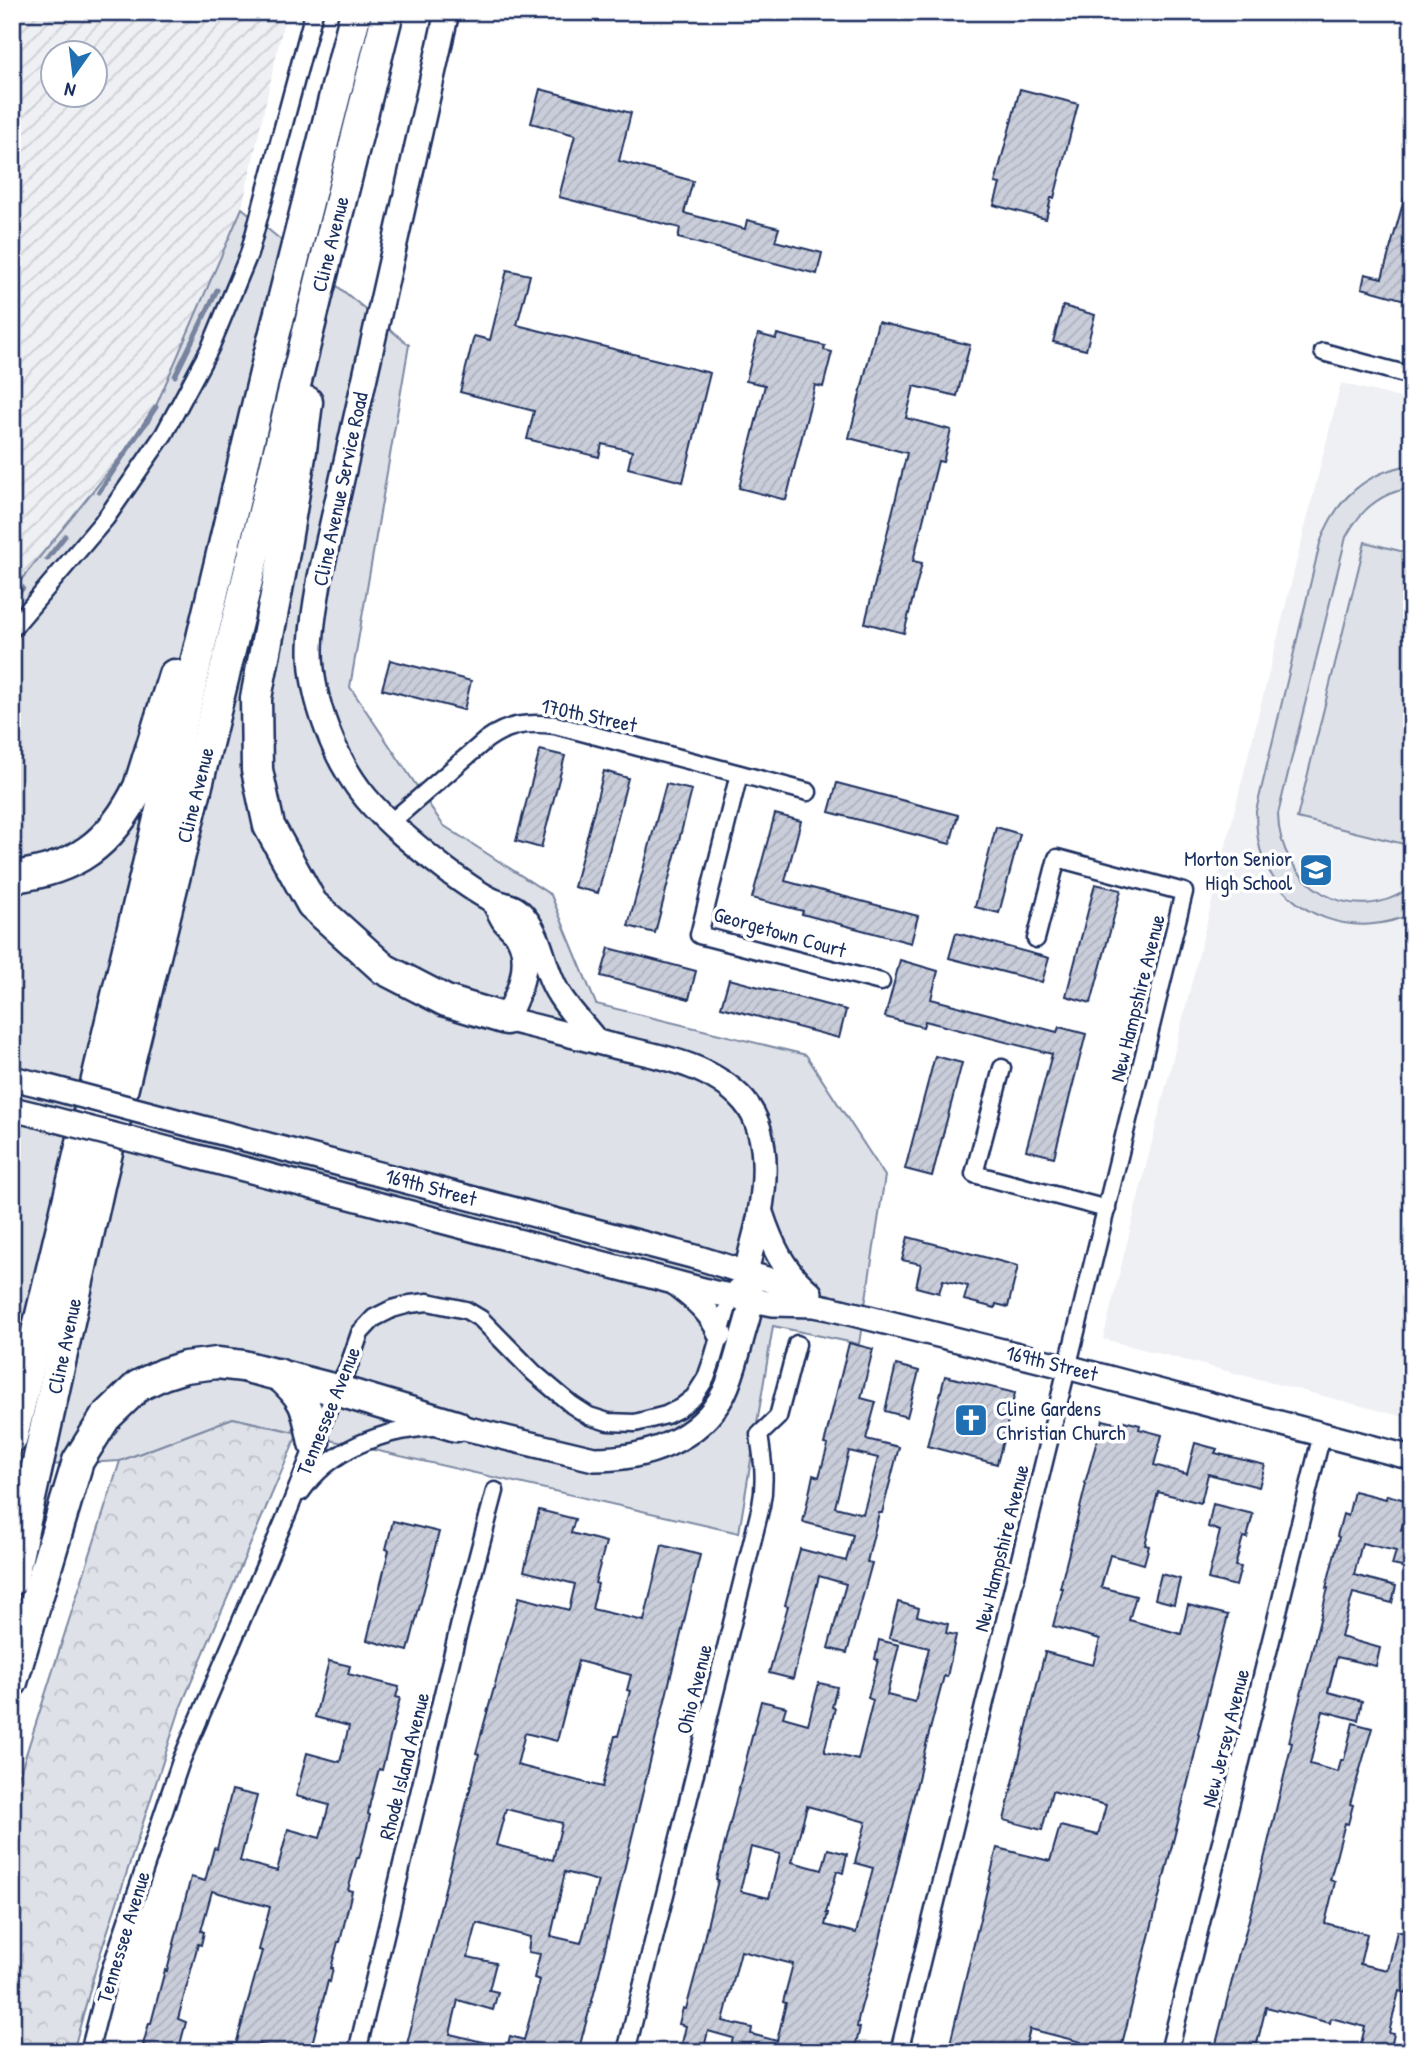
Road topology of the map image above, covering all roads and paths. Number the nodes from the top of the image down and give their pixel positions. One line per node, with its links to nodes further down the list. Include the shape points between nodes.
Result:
1 (314, 12): 9 (street, via 249,254 210,348 164,434 106,519)
2 (356, 12): 7 (highway, Cline Avenue)
3 (388, 12): 5 (highway, Cline Avenue)
4 (447, 12): 12 (main road, Cline Avenue Service Road, via 313,618 311,653 324,722 365,797)
5 (321, 279): 17 (highway, via 301,450 256,698 257,770 269,826 312,904 384,969 446,1001); 40 (highway, Cline Avenue, via 100,1181)
6 (1323, 352): 8 (street)
7 (269, 356): 13 (highway, via 146,768 131,803 103,841 79,858); 35 (highway, Cline Avenue)
8 (1412, 376)
9 (12, 629)
10 (739, 774): 11 (street, 170th Street); 12 (street, 170th Street, via 555,725 524,724 498,731); 16 (street, Georgetown Court, via 699,934)
11 (808, 792)
12 (390, 823): 14 (main road, Cline Avenue Service Road, via 446,870)
13 (12, 877)
14 (493, 901): 17 (main road, Cline Avenue Service Road, via 523,949 519,993); 18 (main road, Cline Avenue Service Road, via 511,905 525,918 537,936 557,991)
15 (1036, 939): 22 (street, New Hampshire Avenue, via 1057,858 1184,892)
16 (881, 982)
17 (506, 1019): 18 (main road)
18 (596, 1041): 23 (main road, via 685,1063 725,1084 746,1103 758,1124 763,1147)
19 (1002, 1068): 22 (street, via 974,1174)
20 (12, 1078): 24 (main road, 169th Street, bridge)
21 (12, 1109): 25 (main road, 169th Street, bridge)
22 (1107, 1209): 30 (street, New Hampshire Avenue)
23 (761, 1213): 24 (main road); 27 (main road, via 775,1251 796,1282)
24 (746, 1273): 26 (main road); 27 (main road, 169th Street, via 773,1281)
25 (673, 1282): 26 (main road, 169th Street); 28 (main road, via 709,1314)
26 (741, 1298): 27 (main road, 169th Street); 28 (street, Tennessee Avenue); 33 (main road, Tennessee Avenue, via 734,1367 724,1392 712,1411 666,1446 615,1459 594,1459)
27 (821, 1306): 30 (main road, 169th Street)
28 (720, 1334): 32 (street, Tennessee Avenue, via 706,1378 694,1397 666,1416 635,1423 589,1416 534,1373 481,1319 466,1310 428,1302 392,1309 374,1318 360,1333)
29 (797, 1344): 44 (street, Ohio Avenue, via 778,1417 759,1436 765,1486 761,1506)
30 (1067, 1367): 34 (main road, 169th Street); 45 (street, New Hampshire Avenue)
31 (278, 1374): 32 (highway); 36 (highway, via 303,1400); 41 (highway, via 217,1363 185,1367 138,1387 105,1418 78,1461)
32 (336, 1390): 33 (highway); 36 (street, Tennessee Avenue)
33 (456, 1426): 39 (street, Tennessee Avenue, via 411,1428 367,1440 334,1458 311,1478)
34 (1322, 1434): 37 (main road, 169th Street); 46 (street, New Jersey Avenue)
35 (12, 1437)
36 (314, 1443): 39 (street, Tennessee Avenue)
37 (1412, 1458)
38 (495, 1491): 43 (street, Rhode Island Avenue)
39 (288, 1512): 42 (street, Tennessee Avenue, via 181,1760 110,1970)
40 (12, 1580)
41 (12, 1682)
42 (89, 2052)
43 (357, 2052)
44 (626, 2052)
45 (899, 2052)
46 (1169, 2052)

